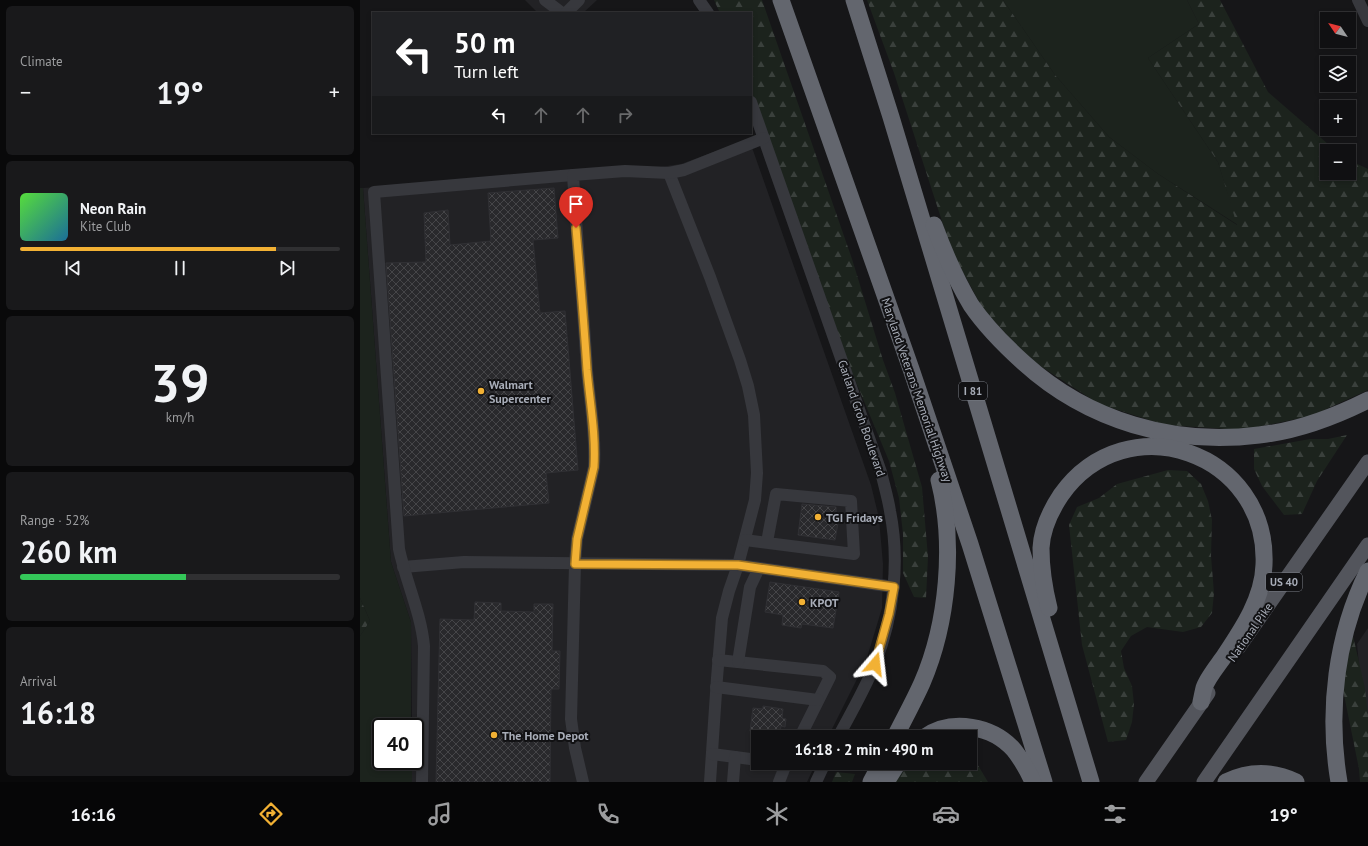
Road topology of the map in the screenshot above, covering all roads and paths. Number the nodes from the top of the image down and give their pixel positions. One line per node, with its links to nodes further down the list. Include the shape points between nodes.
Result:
1 (545, 0): 7 (street)
2 (579, 0): 8 (street)
3 (699, 0): 9 (street)
4 (781, 0): 16 (highway, Maryland Veterans Memorial Highway)
5 (854, 0): 12 (highway, I 81)
6 (1358, 0): 10 (street)
7 (561, 12)
8 (567, 12)
9 (707, 12)
10 (1368, 21)
11 (752, 105): 13 (street, Garland Groh Boulevard)
12 (891, 117): 17 (highway, via 943,249 971,304 1007,348 1065,395 1096,412 1125,422 1177,435 1202,437 1259,435 1287,430 1317,422); 39 (highway, I 81)
13 (764, 138): 14 (street, via 684,170); 29 (street, Garland Groh Boulevard, via 881,472 891,511 895,548)
14 (669, 173): 15 (street, via 625,171); 19 (street, via 710,277 748,386 754,415)
15 (573, 175): 24 (street, via 595,457 577,539); 26 (street, via 374,192 399,549)
16 (911, 369): 37 (highway, via 941,487 946,516 947,566 939,628 931,657); 56 (highway, Maryland Veterans Memorial Highway, via 970,544)
17 (1368, 400)
18 (1368, 462): 34 (main road, National Pike / US 40)
19 (756, 492): 20 (street); 21 (street)
20 (776, 494): 22 (street); 22 (street, via 851,502 854,554)
21 (745, 540): 22 (street); 25 (street)
22 (767, 542)
23 (1368, 545): 59 (main road)
24 (575, 564): 25 (street); 26 (street, via 464,562); 48 (street, via 571,719)
25 (738, 565): 27 (street); 30 (street, via 722,618)
26 (403, 567): 47 (street, via 422,628 424,646)
27 (759, 568): 29 (street); 31 (street, via 750,587)
28 (1368, 571): 62 (highway, via 1343,640 1336,681 1335,741)
29 (894, 587): 36 (street, Garland Groh Boulevard, via 875,664)
30 (718, 660): 31 (street); 32 (street)
31 (738, 662): 33 (street, via 822,671 830,677)
32 (716, 686): 33 (street); 40 (street)
33 (818, 700): 35 (street)
34 (1201, 702): 39 (highway, via 1204,686 1244,626 1261,584 1264,544 1259,524 1252,506 1240,490 1225,473 1204,459 1183,450 1160,446 1119,451 1096,462 1078,475 1066,489 1054,506 1041,547 1044,588); 58 (main road, National Pike / US 40)
35 (803, 730)
36 (842, 730)
37 (898, 730)
38 (939, 730): 55 (highway, via 958,726 974,728 1002,739 1014,750)
39 (1080, 745): 57 (highway, I 81)
40 (712, 754): 41 (street); 49 (street)
41 (735, 757): 42 (street); 50 (street)
42 (751, 759)
43 (782, 770): 51 (street)
44 (822, 770): 52 (street)
45 (877, 770): 53 (highway)
46 (894, 770): 54 (highway)
47 (422, 782)
48 (583, 782)
49 (710, 782)
50 (733, 782)
51 (780, 782)
52 (816, 782)
53 (871, 782)
54 (886, 782)
55 (1033, 782)
56 (1044, 782)
57 (1091, 782)
58 (1146, 782)
59 (1204, 782)
60 (1226, 782): 61 (highway, via 1257,773 1278,775)
61 (1296, 782)
62 (1339, 782)

